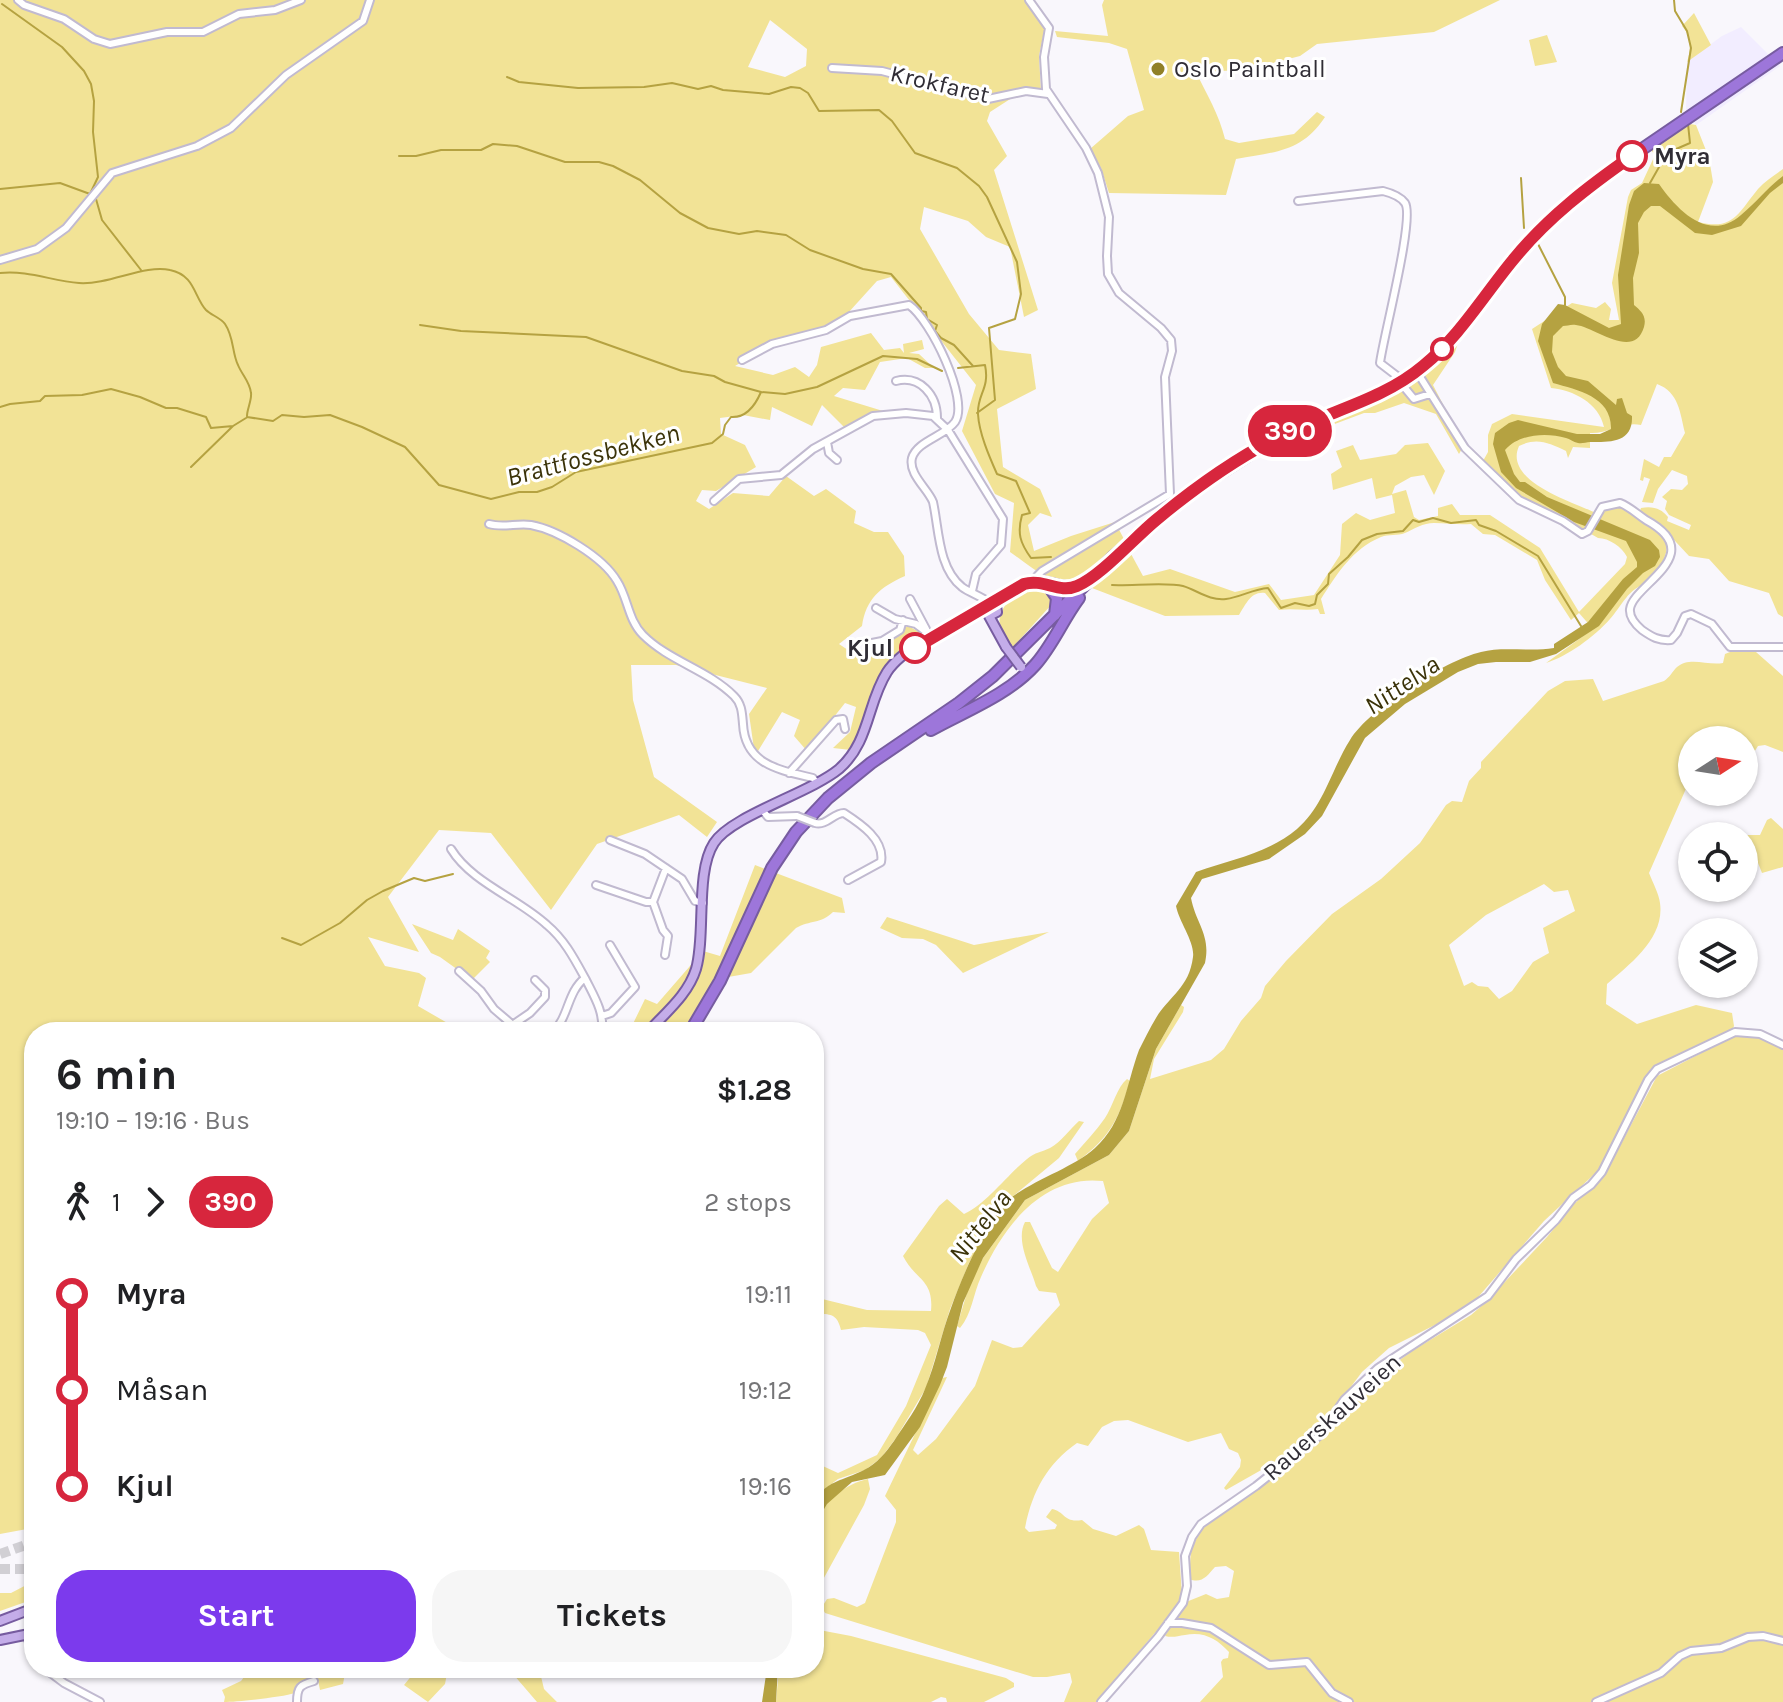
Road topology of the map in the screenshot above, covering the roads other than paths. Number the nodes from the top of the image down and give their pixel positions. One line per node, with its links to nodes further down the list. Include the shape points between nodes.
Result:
1 (18, 0): 2 (street, via 110,44 167,32 203,32 239,14 275,10)
2 (301, 0)
3 (370, 0): 9 (street, via 363,21 295,68 231,128 197,146 112,173 66,228 37,249)
4 (1029, 0): 7 (street, via 1049,28 1043,64)
5 (1783, 53): 11 (highway, via 1564,208)
6 (832, 68): 7 (street, Krokfaret, via 882,71 988,99 1026,91)
7 (1048, 94): 24 (street, via 1098,173 1108,209 1107,265 1113,283 1161,328 1172,351 1165,377 1170,494 1045,570 1037,576)
8 (1298, 201): 12 (street, via 1383,191 1405,203 1402,254 1380,363)
9 (0, 260)
10 (742, 360): 17 (street, via 850,316 909,305 936,337 958,397 958,418)
11 (1417, 372): 15 (street); 22 (highway, via 1239,459 1169,509)
12 (1397, 376)
13 (896, 381): 16 (street, via 911,380 927,390)
14 (1404, 387): 15 (street, via 1414,399)
15 (1430, 394): 34 (street, via 1459,442 1519,500 1580,534 1608,504 1625,504 1656,525 1670,550 1664,567 1630,609 1633,621 1651,637 1671,640 1691,614 1712,624 1730,647)
16 (937, 418): 17 (street); 18 (street, via 925,413 873,416)
17 (948, 430): 25 (street, via 1004,523 1001,545 976,574); 25 (street, via 920,449 912,463 933,502 945,562 960,585)
18 (827, 442): 19 (street); 20 (street, via 781,475 739,479)
19 (837, 460)
20 (714, 501)
21 (489, 524): 39 (street, via 551,531 610,571 643,636 719,684 739,703 751,752 766,765)
22 (1104, 566): 23 (highway); 35 (highway, via 1042,656)
23 (1090, 579): 24 (highway, via 1067,589); 29 (highway)
24 (1043, 583): 28 (highway, via 1024,584); 29 (highway, via 1057,598)
25 (972, 591): 28 (street)
26 (910, 599): 31 (street)
27 (876, 608): 30 (street)
28 (991, 610): 32 (main road); 35 (main road, bridge, via 999,636)
29 (1054, 616): 37 (highway, via 993,676)
30 (903, 620): 31 (street); 33 (street, via 890,637)
31 (926, 629): 32 (street)
32 (933, 637): 40 (main road, via 891,667 856,750)
33 (867, 644)
34 (1783, 647)
35 (1023, 671): 38 (highway, via 992,697)
36 (845, 729): 39 (street, via 843,719 836,720)
37 (922, 729): 38 (highway); 60 (highway, via 844,784 790,840 763,883)
38 (908, 742): 61 (highway, via 846,787 793,843 766,884 724,983)
39 (789, 773): 40 (street)
40 (817, 783): 41 (main road)
41 (763, 811): 45 (street, bridge, via 768,817 797,816 815,823 844,813 869,831 881,862); 48 (main road, via 713,843)
42 (610, 840): 44 (street)
43 (451, 849): 52 (street, via 461,862 551,927)
44 (666, 868): 47 (street); 48 (street, via 682,879 695,901)
45 (848, 880)
46 (596, 885): 47 (street)
47 (653, 902): 50 (street, via 668,936)
48 (703, 903): 59 (main road, via 692,978)
49 (610, 945): 54 (street, via 635,987)
50 (665, 955)
51 (459, 971): 55 (street)
52 (585, 978): 54 (street); 57 (street)
53 (535, 980): 56 (street, via 545,997)
54 (602, 1016): 58 (street)
55 (510, 1022)
56 (518, 1022)
57 (561, 1022)
58 (602, 1022)
59 (657, 1022)
60 (698, 1022)
61 (699, 1022)
62 (1783, 1045): 65 (street, Rauerskauveien, via 1756,1033 1729,1033 1656,1071 1602,1172 1516,1259 1488,1296 1383,1365 1344,1400 1320,1435 1199,1527 1185,1556 1186,1596)
63 (24, 1614): 64 (main road)
64 (0, 1622)
65 (1168, 1623): 73 (street, Rauerskauveien); 74 (street, via 1211,1628 1269,1665 1307,1662 1332,1693)
66 (24, 1635): 67 (main road)
67 (0, 1640)
68 (1783, 1641): 75 (street, via 1748,1637 1721,1648 1691,1651 1658,1675)
69 (57, 1678): 71 (street)
70 (314, 1681): 72 (street, via 300,1685)
71 (100, 1702)
72 (297, 1702)
73 (1101, 1702)
74 (1349, 1702)
75 (1596, 1702)

